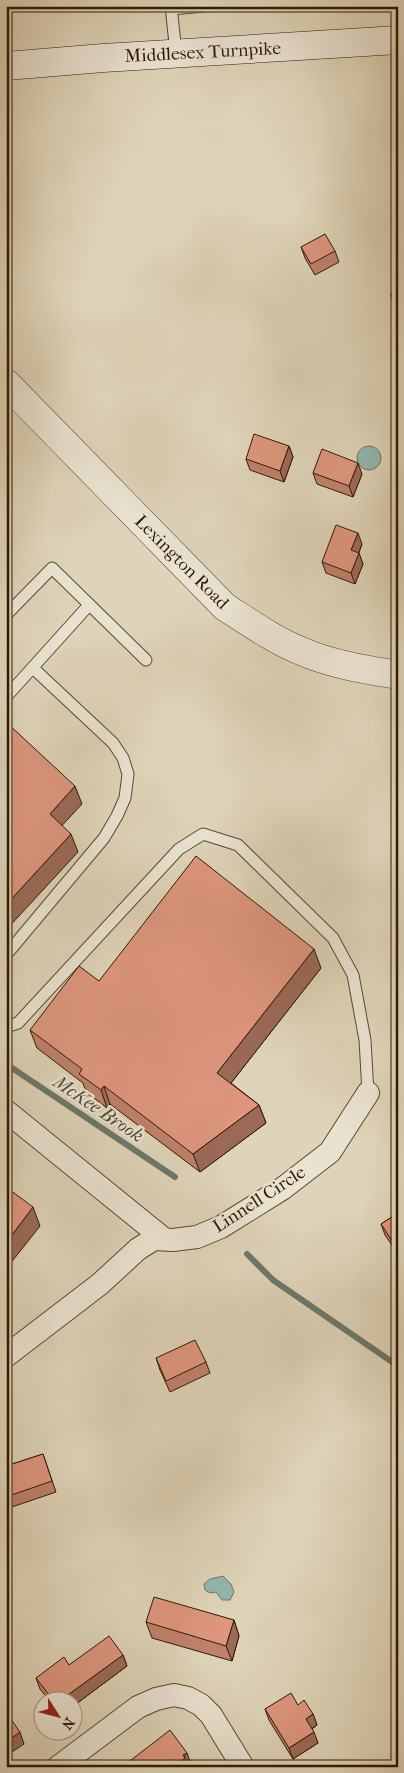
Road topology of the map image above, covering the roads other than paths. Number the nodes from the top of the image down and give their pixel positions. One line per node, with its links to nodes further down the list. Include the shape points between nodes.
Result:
1 (205, 6): 2 (lane)
2 (171, 8): 4 (lane)
3 (398, 40): 4 (street, Middlesex Turnpike)
4 (176, 53): 5 (street, Middlesex Turnpike)
5 (7, 66)
6 (6, 383): 11 (street, Lexington Road, via 225,607 302,652)
7 (89, 605): 8 (lane, via 52,568); 9 (lane); 10 (lane)
8 (6, 615)
9 (146, 660)
10 (33, 668): 12 (lane); 13 (lane, via 113,743 128,774 125,798 104,838)
11 (398, 675)
12 (6, 697)
13 (6, 956)
14 (6, 1027): 15 (lane, via 18,1023 179,850 203,834 238,845 333,938 353,974 365,1040)
15 (368, 1094): 17 (street, Linnell Circle, via 330,1152 282,1189 205,1234)
16 (6, 1111): 17 (street)
17 (164, 1239): 18 (street, Linnell Circle, via 154,1239 138,1249 100,1284)
18 (7, 1353)
19 (58, 1767): 20 (street, via 138,1708 174,1695 201,1705 211,1715)
20 (243, 1767)

